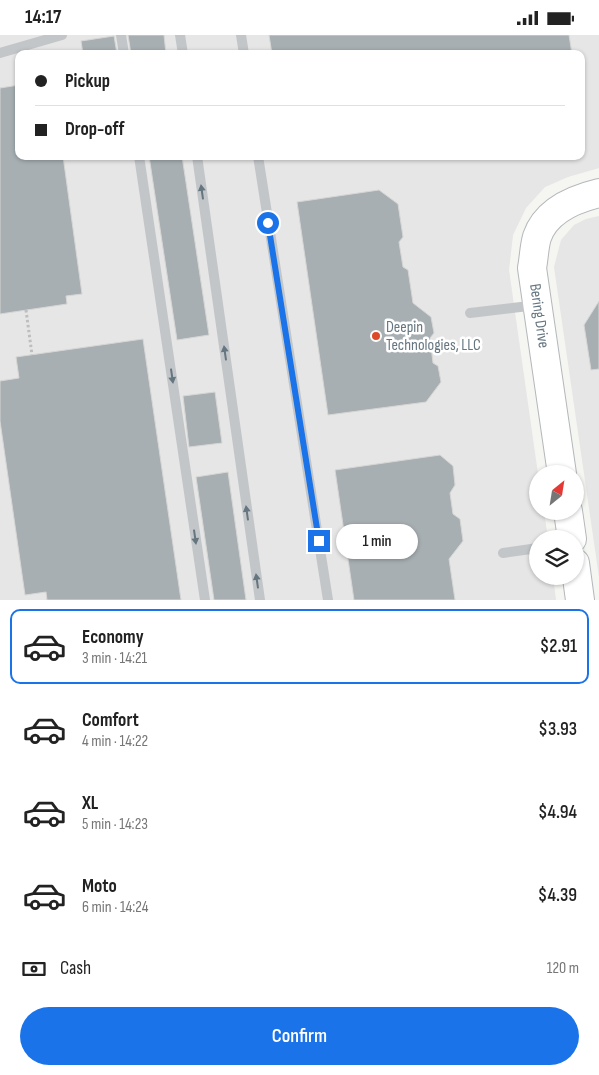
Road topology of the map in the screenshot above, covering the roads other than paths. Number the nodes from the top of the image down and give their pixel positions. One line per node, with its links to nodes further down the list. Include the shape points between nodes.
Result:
1 (62, 35): 8 (lane)
2 (122, 35): 5 (lane)
3 (180, 35): 6 (lane)
4 (241, 35): 7 (lane)
5 (124, 50)
6 (182, 50)
7 (243, 50)
8 (0, 53)
9 (140, 160): 19 (lane, one-way to 19)
10 (198, 160): 20 (lane, one-way to 10)
11 (259, 160): 21 (lane)
12 (599, 193): 13 (street, Bering Drive, via 560,207 544,224 532,268)
13 (538, 305): 14 (lane); 15 (street, Bering Drive)
14 (470, 313)
15 (561, 465)
16 (529, 549): 17 (lane)
17 (503, 553)
18 (578, 585): 22 (street)
19 (205, 600)
20 (260, 600)
21 (328, 600)
22 (580, 600)

